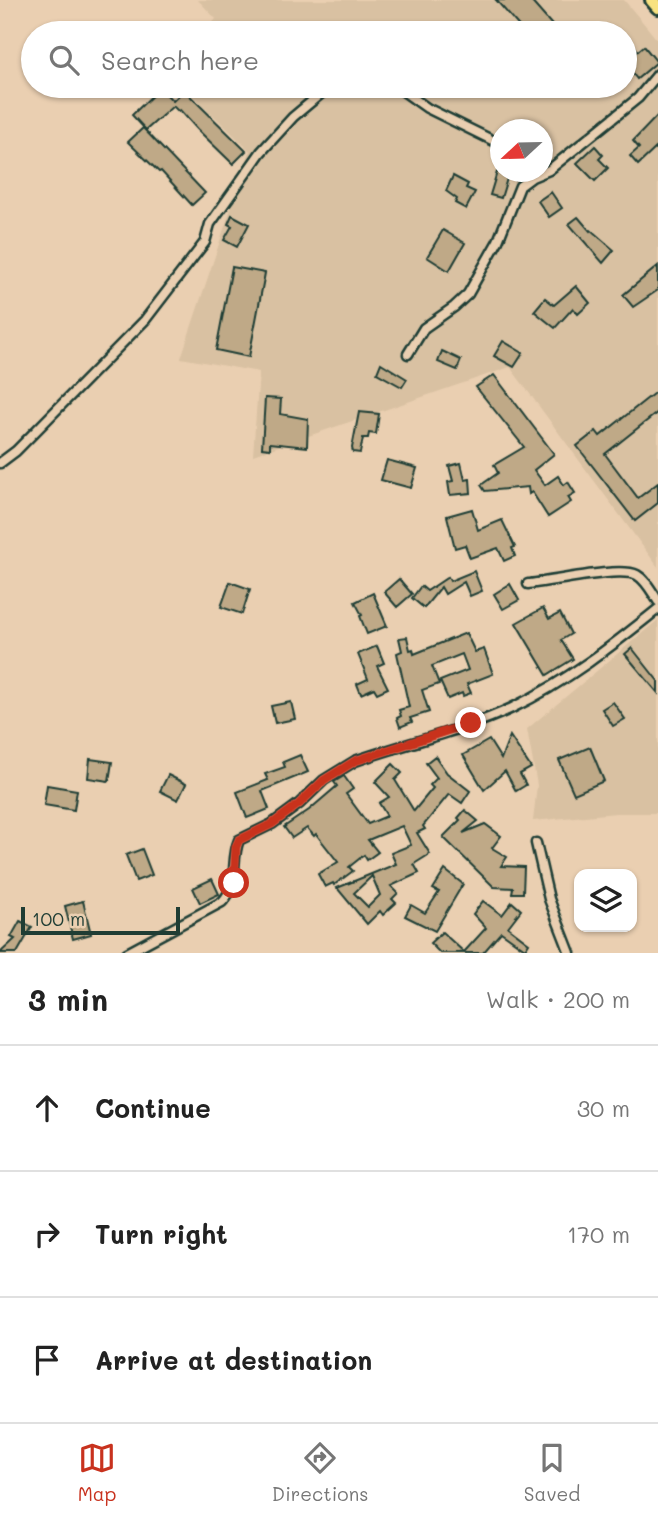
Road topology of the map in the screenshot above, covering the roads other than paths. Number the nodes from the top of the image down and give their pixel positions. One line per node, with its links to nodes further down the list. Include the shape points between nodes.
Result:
1 (652, 0): 2 (main road)
2 (658, 7)
3 (658, 74): 7 (street, via 638,98)
4 (316, 98): 10 (street, via 261,152 210,223 205,242 184,273 145,320)
5 (413, 98): 6 (street)
6 (490, 139)
7 (553, 167)
8 (523, 182): 9 (street, via 492,254 468,294 424,328)
9 (408, 354)
10 (0, 463)
11 (528, 584): 12 (street, via 632,573)
12 (658, 601)
13 (658, 609): 15 (street, via 576,671 509,709 355,761 324,780 286,815 239,840 234,883 222,902)
14 (536, 843): 16 (street, via 549,899)
15 (127, 953)
16 (570, 953)

